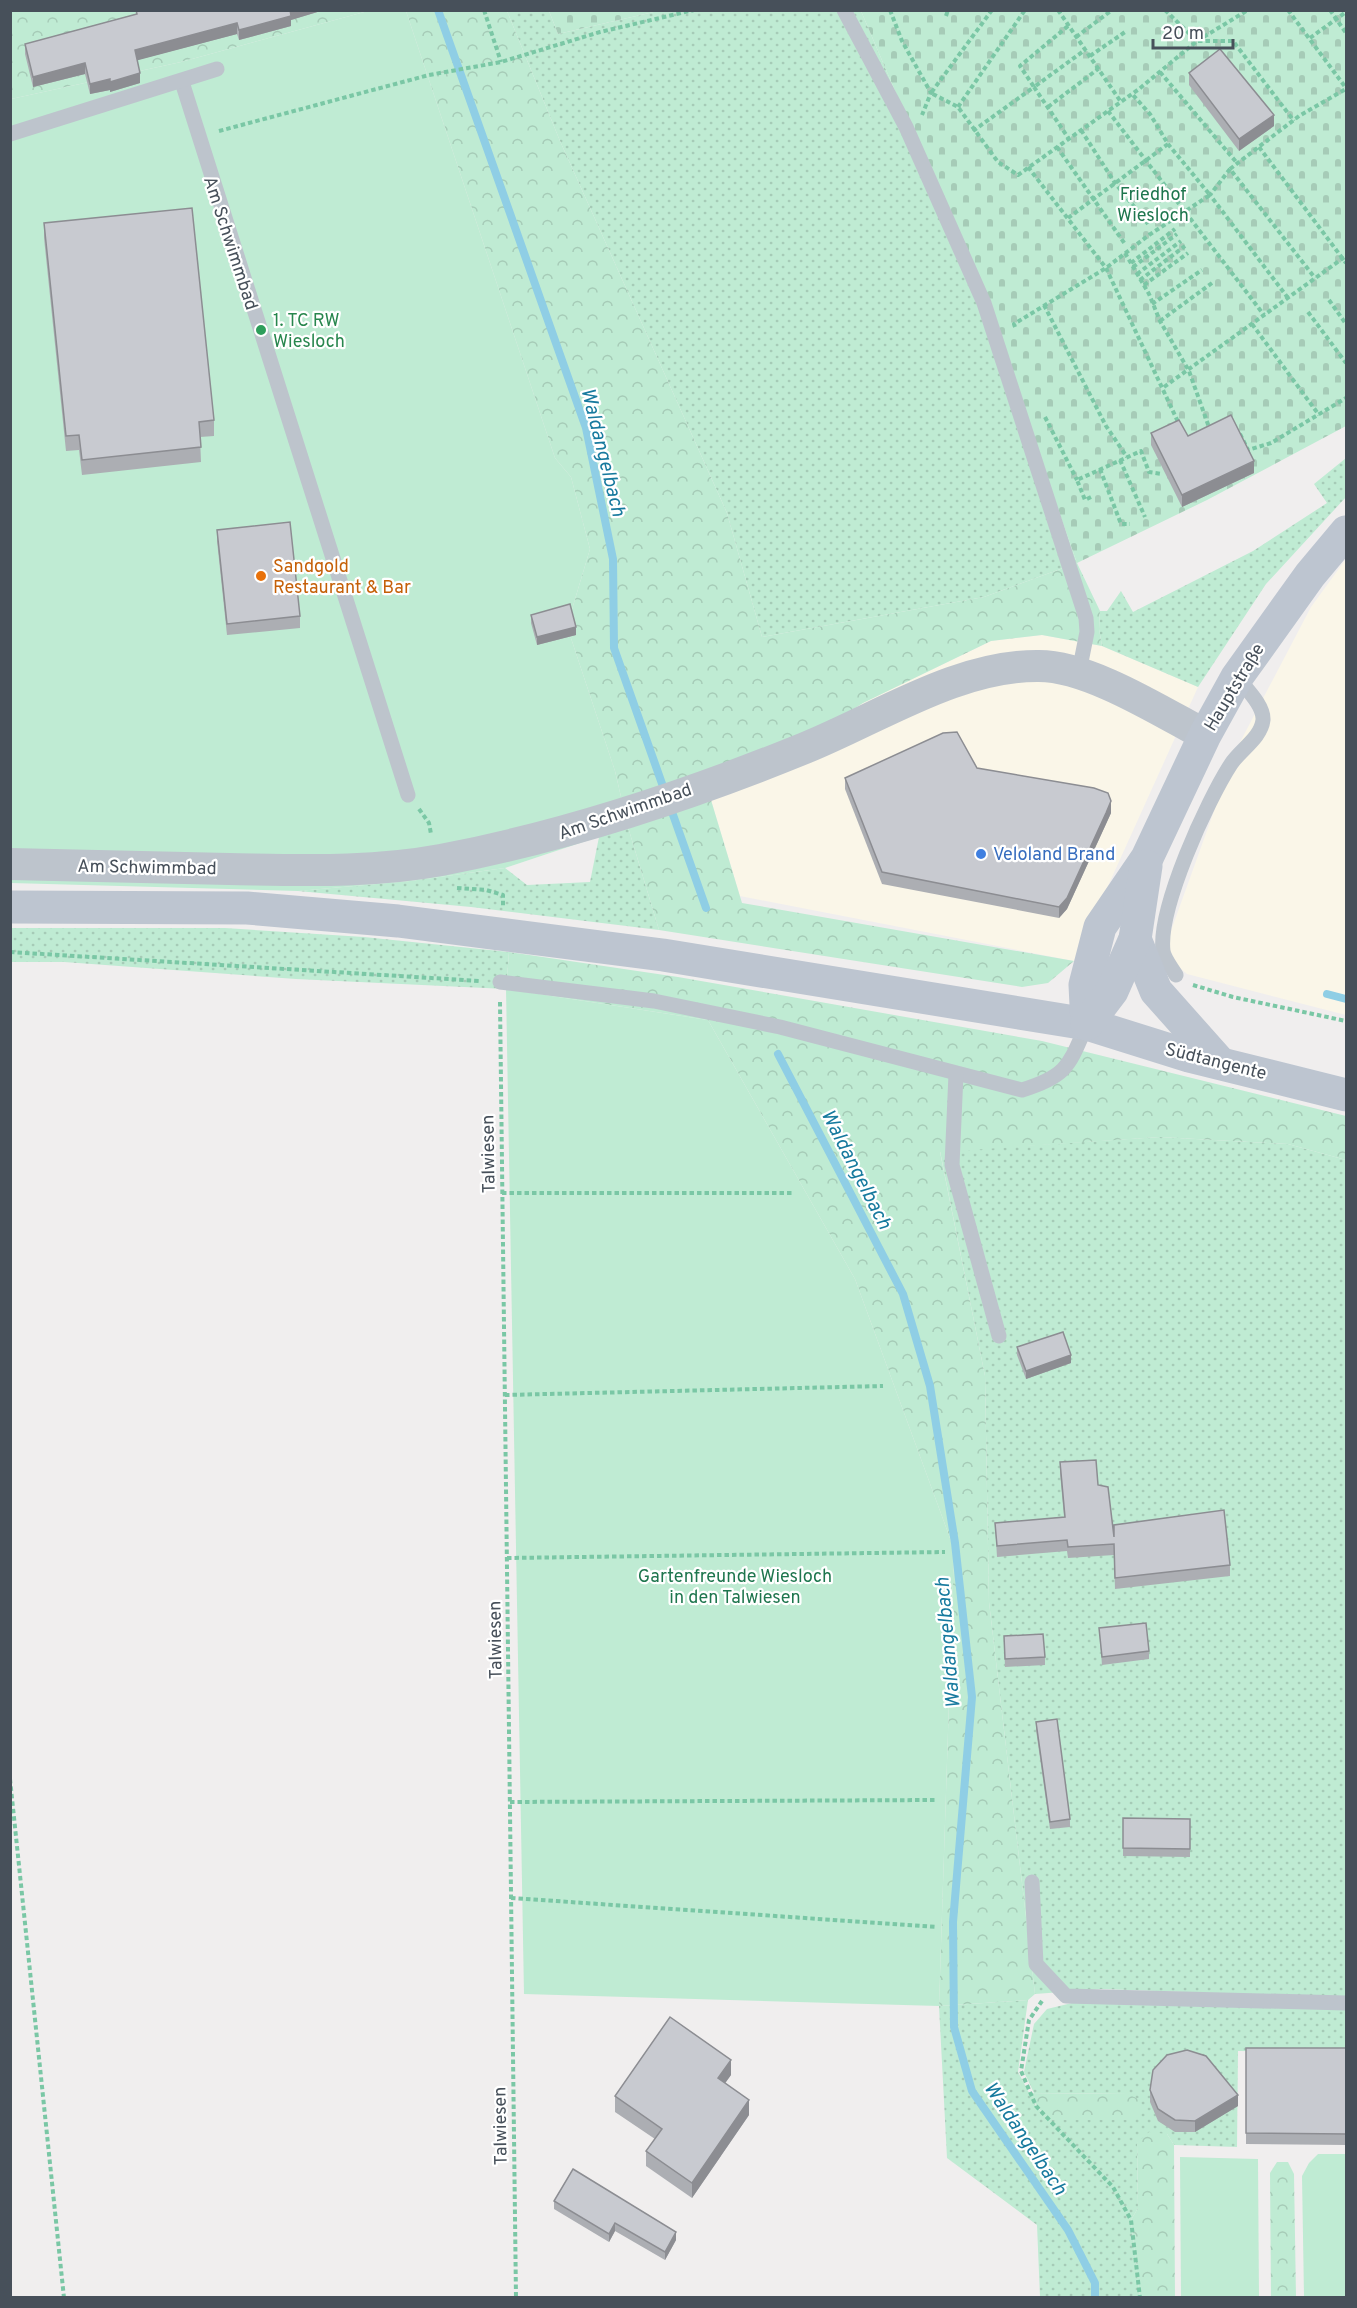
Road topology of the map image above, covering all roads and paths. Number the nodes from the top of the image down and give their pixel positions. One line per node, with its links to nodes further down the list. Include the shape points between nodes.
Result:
1 (484, 10): 23 (path)
2 (694, 10): 23 (path, via 600,32)
3 (844, 10): 37 (lane)
4 (890, 10): 30 (path, via 902,41)
5 (992, 10): 30 (path)
6 (1025, 10): 33 (path)
7 (1112, 10): 18 (path)
8 (1165, 10): 20 (path)
9 (1248, 10): 20 (path)
10 (1288, 10): 19 (path)
11 (1330, 10): 14 (path)
12 (1060, 11): 15 (path)
13 (1347, 12): 14 (path)
14 (1336, 19): 17 (path); 19 (path)
15 (1068, 26): 18 (path); 28 (path, via 1020,66)
16 (1125, 32): 22 (path)
17 (1347, 33)
18 (1076, 37): 21 (path)
19 (1310, 38): 29 (path)
20 (1197, 41): 26 (path); 36 (path, via 1233,41)
21 (1085, 50): 22 (path); 28 (path)
22 (1089, 56): 25 (path)
23 (501, 62): 41 (path, via 429,75)
24 (218, 69): 27 (lane)
25 (1098, 69): 32 (path); 34 (path)
26 (1160, 72): 31 (path); 47 (path)
27 (182, 82): 40 (lane); 41 (lane, Am Schwimmbad)
28 (1034, 87): 34 (path); 39 (path)
29 (1347, 88): 36 (path)
30 (932, 93): 33 (path); 37 (path, via 924,114)
31 (1132, 94): 32 (path); 43 (path)
32 (1121, 102): 35 (path)
33 (958, 107): 39 (path)
34 (1048, 107): 42 (path)
35 (1108, 111): 38 (path); 46 (path)
36 (1294, 121): 45 (path)
37 (906, 128): 101 (lane, via 984,303 1074,576 1087,632)
38 (1081, 130): 42 (path); 50 (path)
39 (973, 131): 48 (path, via 998,162 1018,175)
40 (10, 134)
41 (198, 137): 104 (lane, Am Schwimmbad)
42 (1069, 139): 44 (path)
43 (1168, 144): 46 (path); 51 (path)
44 (1057, 147): 48 (path); 52 (path)
45 (1259, 147): 47 (path); 63 (path)
46 (1144, 162): 50 (path); 53 (path)
47 (1237, 164): 49 (path)
48 (1028, 168): 54 (path)
49 (1230, 169): 51 (path); 69 (path)
50 (1115, 183): 52 (path); 55 (path)
51 (1210, 195): 53 (path); 73 (path)
52 (1094, 199): 54 (path); 59 (path)
53 (1187, 212): 61 (path); 78 (path)
54 (1068, 218): 66 (path)
55 (1148, 224)
56 (1175, 229): 65 (path)
57 (1178, 234): 65 (path)
58 (1181, 242): 68 (path)
59 (1125, 244)
60 (1185, 246): 70 (path)
61 (1125, 253): 65 (path); 66 (path)
62 (1188, 253): 72 (path)
63 (1345, 257): 64 (path); 69 (path)
64 (1347, 263)
65 (1132, 265): 68 (path)
66 (1106, 268): 76 (path); 85 (path)
67 (1202, 270): 75 (path)
68 (1137, 274): 70 (path)
69 (1316, 278): 73 (path)
70 (1140, 280): 72 (path)
71 (1212, 283): 79 (path)
72 (1144, 285): 75 (path)
73 (1288, 298): 78 (path)
74 (1329, 300): 81 (path)
75 (1152, 304): 79 (path)
76 (1044, 305): 82 (path, via 1014,324); 92 (path, via 1106,426)
77 (1308, 312): 83 (path)
78 (1264, 315): 80 (path)
79 (1160, 321): 84 (path)
80 (1252, 324): 84 (path); 88 (path)
81 (1347, 324)
82 (1017, 334)
83 (1347, 363)
84 (1189, 371): 85 (path); 90 (path, via 1211,432)
85 (1164, 387): 89 (path)
86 (1347, 398): 88 (path)
87 (1042, 409): 96 (path)
88 (1319, 415): 91 (path, via 1270,444 1248,450)
89 (1180, 426)
90 (1218, 427)
91 (1237, 429)
92 (1127, 457): 93 (path); 95 (path, via 1141,451 1149,472)
93 (1120, 460): 94 (path); 98 (path)
94 (1100, 469): 96 (path); 99 (path, via 1121,524)
95 (1162, 474)
96 (1077, 480): 97 (path, via 1085,500)
97 (1091, 497)
98 (1145, 517)
99 (1130, 524)
100 (1347, 532): 102 (main road, Hauptstraße, via 1310,575)
101 (1079, 672): 103 (street, Am Schwimmbad); 106 (street, Am Schwimmbad, via 1042,666 1002,668 968,678 806,747 644,808 526,843)
102 (1237, 677): 103 (main road, Hauptstraße); 112 (lane, via 1261,709 1263,720 1213,796 1171,899 1164,925 1163,953)
103 (1205, 735): 105 (main road, Hauptstraße)
104 (408, 795): 106 (path, via 429,823)
105 (1147, 858): 110 (main road, Hauptstraße); 115 (main road, Hauptstraße, via 1100,927 1085,985)
106 (437, 861): 107 (street, Am Schwimmbad, via 376,870); 109 (path, via 442,880 450,887 503,895)
107 (10, 864)
108 (10, 907): 115 (main road, Südtangente, via 212,906 398,921 663,954)
109 (503, 910)
110 (1135, 939): 115 (main road, Hauptstraße, via 1112,990); 116 (main road, via 1156,991)
111 (10, 952): 113 (path)
112 (1176, 975): 114 (path, via 1193,985 1233,997)
113 (500, 982): 117 (lane, via 654,1001 780,1027); 119 (path, Talwiesen)
114 (1347, 1021)
115 (1087, 1024): 116 (main road, Südtangente); 117 (lane, via 1068,1067 1048,1082 1022,1090)
116 (1220, 1063): 118 (main road, Südtangente)
117 (956, 1074): 121 (lane, via 952,1166)
118 (1347, 1095)
119 (502, 1192): 120 (path); 123 (path, Talwiesen)
120 (792, 1193)
121 (999, 1336)
122 (883, 1386): 123 (path)
123 (505, 1395): 125 (path, Talwiesen)
124 (945, 1552): 125 (path)
125 (507, 1558): 128 (path, Talwiesen)
126 (10, 1779): 134 (path)
127 (936, 1800): 128 (path)
128 (510, 1803): 130 (path, Talwiesen)
129 (1032, 1882): 132 (lane, via 1036,1964)
130 (511, 1898): 131 (path); 135 (path, Talwiesen)
131 (937, 1927)
132 (1066, 1996): 133 (lane); 136 (path, via 1041,2001 1029,2020 1021,2071 1036,2106 1113,2187 1131,2220)
133 (1347, 2003)
134 (64, 2298)
135 (516, 2298)
136 (1140, 2298)

